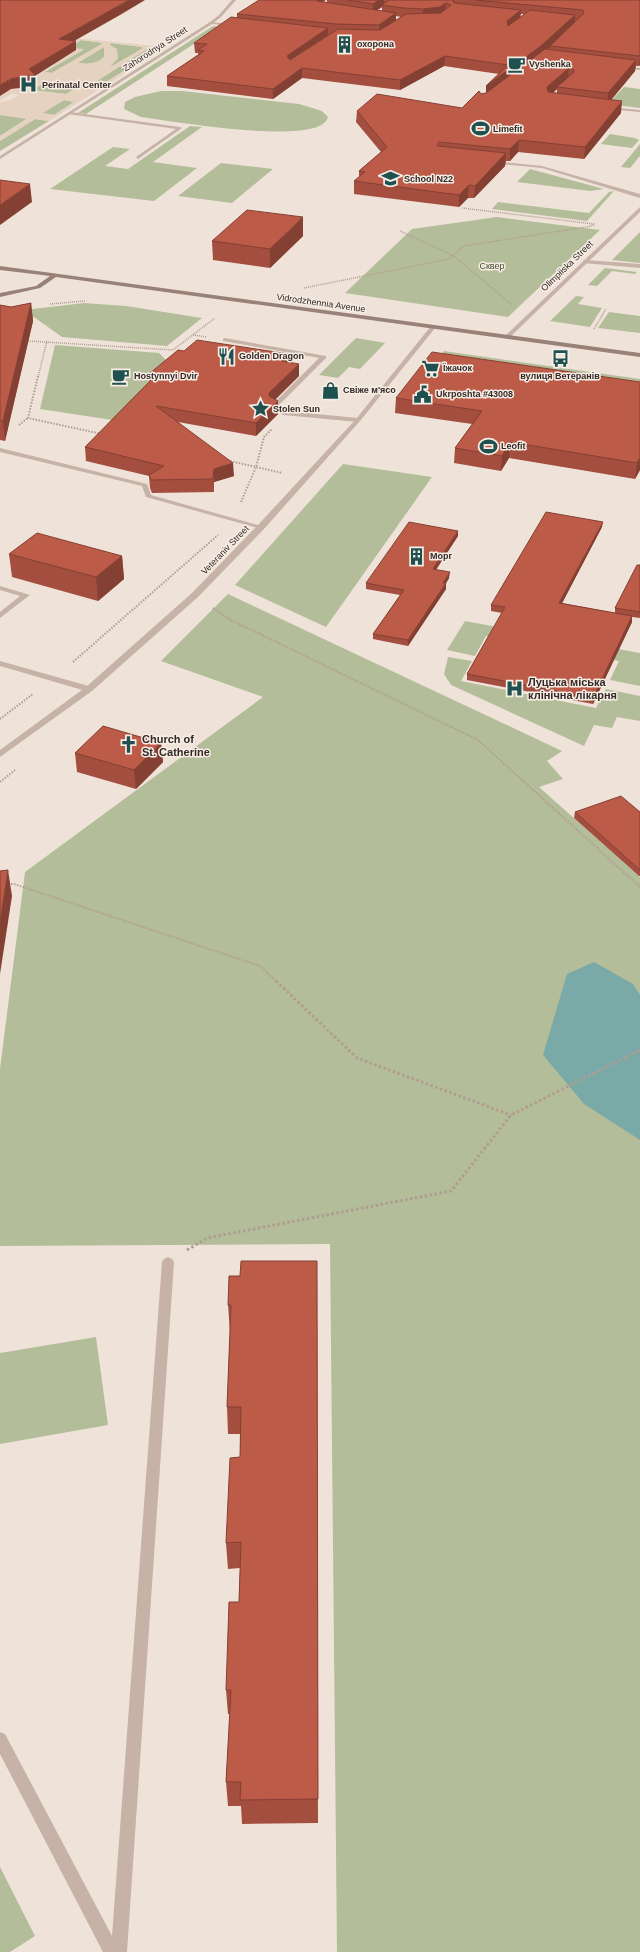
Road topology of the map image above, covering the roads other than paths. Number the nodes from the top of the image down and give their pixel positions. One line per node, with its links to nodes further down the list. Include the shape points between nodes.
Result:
1 (234, 0): 2 (street, Zahorodnya Street)
2 (211, 23): 3 (street); 8 (street, Zahorodnya Street)
3 (242, 26)
4 (618, 66): 5 (street)
5 (640, 69)
6 (602, 107): 7 (street)
7 (640, 111)
8 (70, 114): 9 (street, Zahorodnya Street); 10 (street, via 180,128)
9 (0, 158)
10 (138, 158)
11 (487, 161): 12 (street, via 542,167)
12 (640, 196)
13 (640, 209): 14 (street, Olimpiiska Street)
14 (637, 214): 15 (street, Olimpiiska Street)
15 (585, 262): 16 (street); 21 (street, Olimpiiska Street)
16 (640, 266)
17 (0, 268): 18 (main road, Vidrodzhennia Avenue)
18 (54, 276): 19 (main road, via 38,287); 20 (main road, Vidrodzhennia Avenue)
19 (0, 295)
20 (433, 327): 21 (main road, Vidrodzhennia Avenue); 24 (street, Veteraniv Street)
21 (507, 337): 23 (main road, Vidrodzhennia Avenue)
22 (225, 340): 24 (street, via 324,357 272,408 288,414)
23 (640, 355)
24 (358, 420): 26 (street, Veteraniv Street)
25 (0, 450): 26 (street, via 145,485 148,496)
26 (261, 527): 30 (street, Veteraniv Street, via 195,595)
27 (0, 588): 28 (street, via 26,595)
28 (0, 616)
29 (0, 663): 30 (street)
30 (89, 689): 31 (street, Veteraniv Street)
31 (0, 754)
32 (168, 1262): 35 (street)
33 (0, 1739): 34 (street)
34 (112, 1952)
35 (119, 1952)

